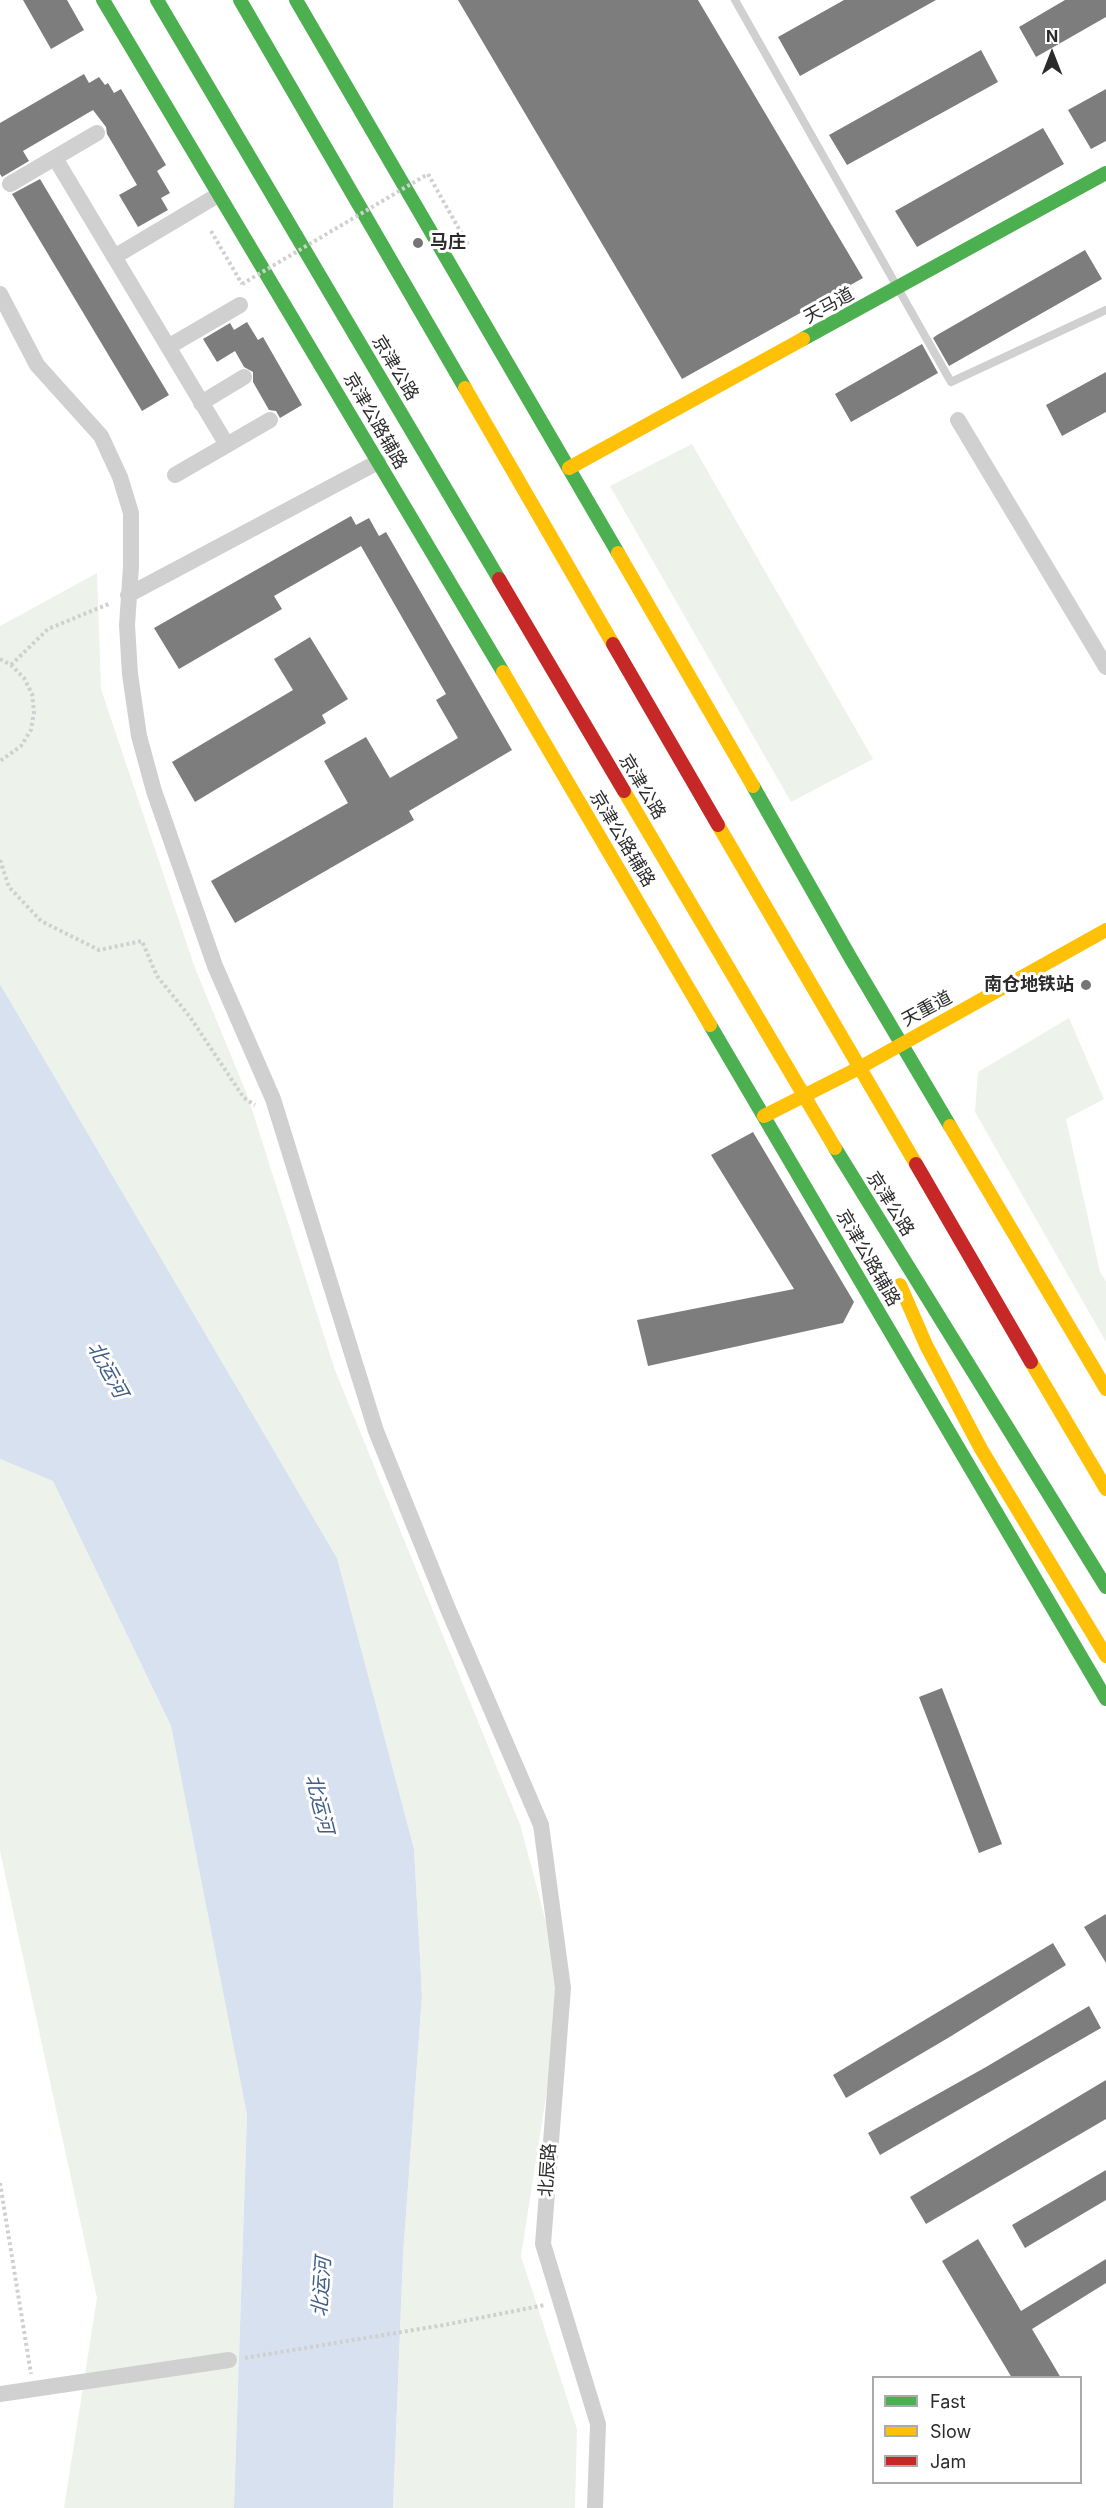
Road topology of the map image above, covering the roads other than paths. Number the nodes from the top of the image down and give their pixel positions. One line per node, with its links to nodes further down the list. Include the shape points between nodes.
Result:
1 (103, 0): 10 (main road, 京津公路辅路)
2 (157, 0): 30 (main road, 京津公路)
3 (240, 0): 29 (main road)
4 (296, 0): 23 (main road)
5 (735, 0): 12 (lane)
6 (97, 134): 7 (street)
7 (55, 158): 9 (street); 11 (street)
8 (1106, 173): 12 (main road, 天马道)
9 (10, 184)
10 (218, 195): 11 (street); 22 (main road, 京津公路辅路)
11 (114, 257): 16 (street)
12 (898, 289): 15 (lane, via 951,382); 23 (main road, 天马道)
13 (0, 294): 25 (street, 北辰路, via 37,365 101,435 120,477 131,513)
14 (240, 305): 16 (street)
15 (1106, 310)
16 (168, 347): 18 (street)
17 (244, 377): 18 (street)
18 (201, 403): 21 (street)
19 (270, 420): 21 (street)
20 (958, 420): 26 (street)
21 (226, 445): 24 (street)
22 (378, 462): 25 (street); 31 (main road, 京津公路辅路)
23 (569, 468): 28 (main road)
24 (175, 476)
25 (128, 595): 40 (street, 北辰路, via 130,674 139,736 154,791 215,966 273,1099 376,1431 541,1825 563,1988 543,2244 598,2424)
26 (1106, 667)
27 (1106, 930): 28 (main road, 天重道)
28 (901, 1044): 29 (main road, 天重道); 33 (main road)
29 (859, 1068): 30 (main road, 天重道); 34 (main road)
30 (804, 1096): 31 (main road, 天重道); 32 (main road, 京津公路)
31 (764, 1116): 37 (main road, 京津公路辅路)
32 (850, 1174): 35 (main road, 京津公路); 36 (main road, via 948,1387)
33 (1106, 1389)
34 (1106, 1489)
35 (1106, 1587)
36 (1106, 1656)
37 (1106, 1699)
38 (229, 2360): 39 (street)
39 (0, 2394)
40 (595, 2508)

